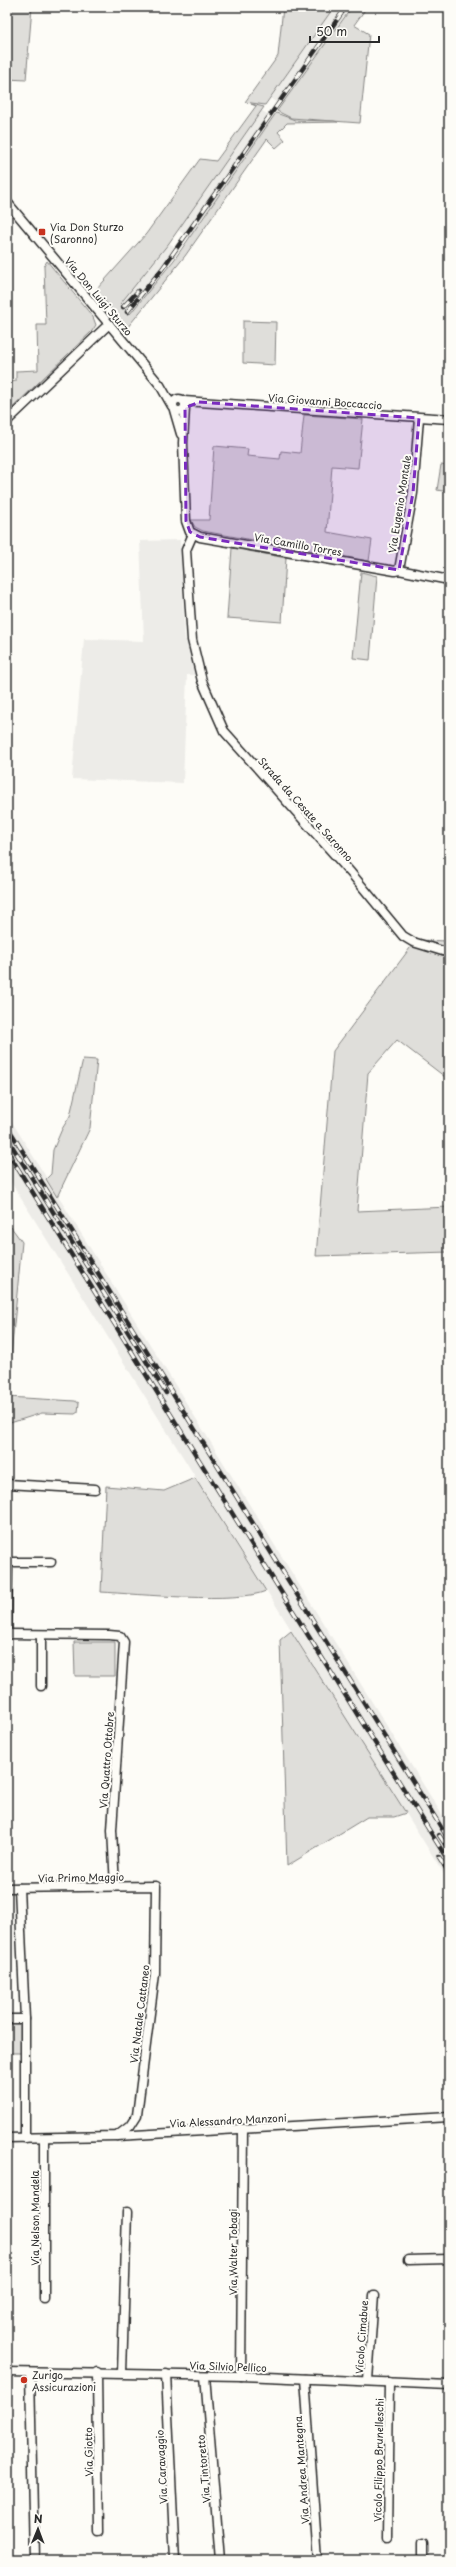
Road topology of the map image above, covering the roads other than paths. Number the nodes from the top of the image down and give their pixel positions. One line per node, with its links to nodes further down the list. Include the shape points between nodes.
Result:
1 (7, 202): 2 (street, Via Don Luigi Sturzo)
2 (109, 324): 3 (street, Via Don Luigi Sturzo); 8 (street)
3 (160, 385): 4 (street, Via Don Luigi Sturzo); 5 (street, Via Don Luigi Sturzo)
4 (184, 403): 5 (street, Via Giovanni Boccaccio, via 180,412); 6 (street, Via Giovanni Boccaccio); 9 (street, Via Don Luigi Sturzo)
5 (173, 408): 9 (street, Via Don Luigi Sturzo)
6 (419, 418): 7 (street, Via Giovanni Boccaccio); 11 (street, Via Eugenio Montale, via 413,493)
7 (449, 419)
8 (7, 421)
9 (183, 443): 10 (street, Via Don Luigi Sturzo, via 186,521 187,528)
10 (193, 534): 11 (street, Via Camillo Torres, via 395,572); 13 (street, Strada da Cesate a Saronno, via 186,550 192,640 205,688 216,716 232,743 351,873 403,936 413,942)
11 (399, 570): 12 (street, Via Camillo Torres)
12 (449, 580)
13 (449, 953)
14 (7, 1484): 15 (street)
15 (95, 1489)
16 (52, 1562): 17 (street, via 8,1562)
17 (7, 1634): 18 (street)
18 (42, 1635): 19 (street); 20 (street, Via Quattro Ottobre, via 120,1636 124,1642 112,1830)
19 (41, 1686)
20 (115, 1886): 21 (street, Via Primo Maggio); 23 (street, Via Primo Maggio)
21 (156, 1886): 28 (street, Via Natale Cattaneo, via 155,1974 137,2115 130,2126)
22 (7, 1888): 23 (street, Via Primo Maggio)
23 (19, 1888): 25 (street)
24 (7, 2019): 25 (street)
25 (25, 2019): 30 (street)
26 (449, 2117): 27 (street, Via Alessandro Manzoni)
27 (243, 2129): 28 (street, Via Alessandro Manzoni); 43 (street, Via Walter Tobagi)
28 (117, 2136): 31 (street, Via Alessandro Manzoni)
29 (7, 2138): 30 (street, Via Alessandro Manzoni)
30 (24, 2138): 31 (street, Via Alessandro Manzoni)
31 (44, 2138): 36 (street, Via Nelson Mandela)
32 (127, 2212): 40 (street)
33 (449, 2259): 34 (street)
34 (408, 2260)
35 (374, 2295): 45 (street, Vicolo Cimabue)
36 (44, 2300)
37 (7, 2372): 39 (street, Via Silvio Pellico)
38 (97, 2372): 39 (street, Via Silvio Pellico); 40 (street, Via Silvio Pellico); 48 (street, Via Giotto)
39 (30, 2373): 51 (street)
40 (122, 2373): 41 (street, Via Silvio Pellico)
41 (166, 2374): 42 (street, Via Silvio Pellico); 52 (street, Via Caravaggio)
42 (205, 2376): 43 (street, Via Silvio Pellico); 53 (street, Via Tintoretto)
43 (242, 2376): 44 (street, Via Silvio Pellico)
44 (305, 2379): 45 (street, Via Silvio Pellico); 54 (street, Via Andrea Mantegna)
45 (368, 2380): 46 (street, Via Silvio Pellico)
46 (389, 2382): 47 (street, Via Silvio Pellico); 49 (street, Vicolo Filippo Brunelleschi)
47 (449, 2385)
48 (99, 2532)
49 (387, 2538)
50 (422, 2542): 55 (street)
51 (34, 2560)
52 (175, 2560)
53 (220, 2560)
54 (318, 2560)
55 (422, 2560)

